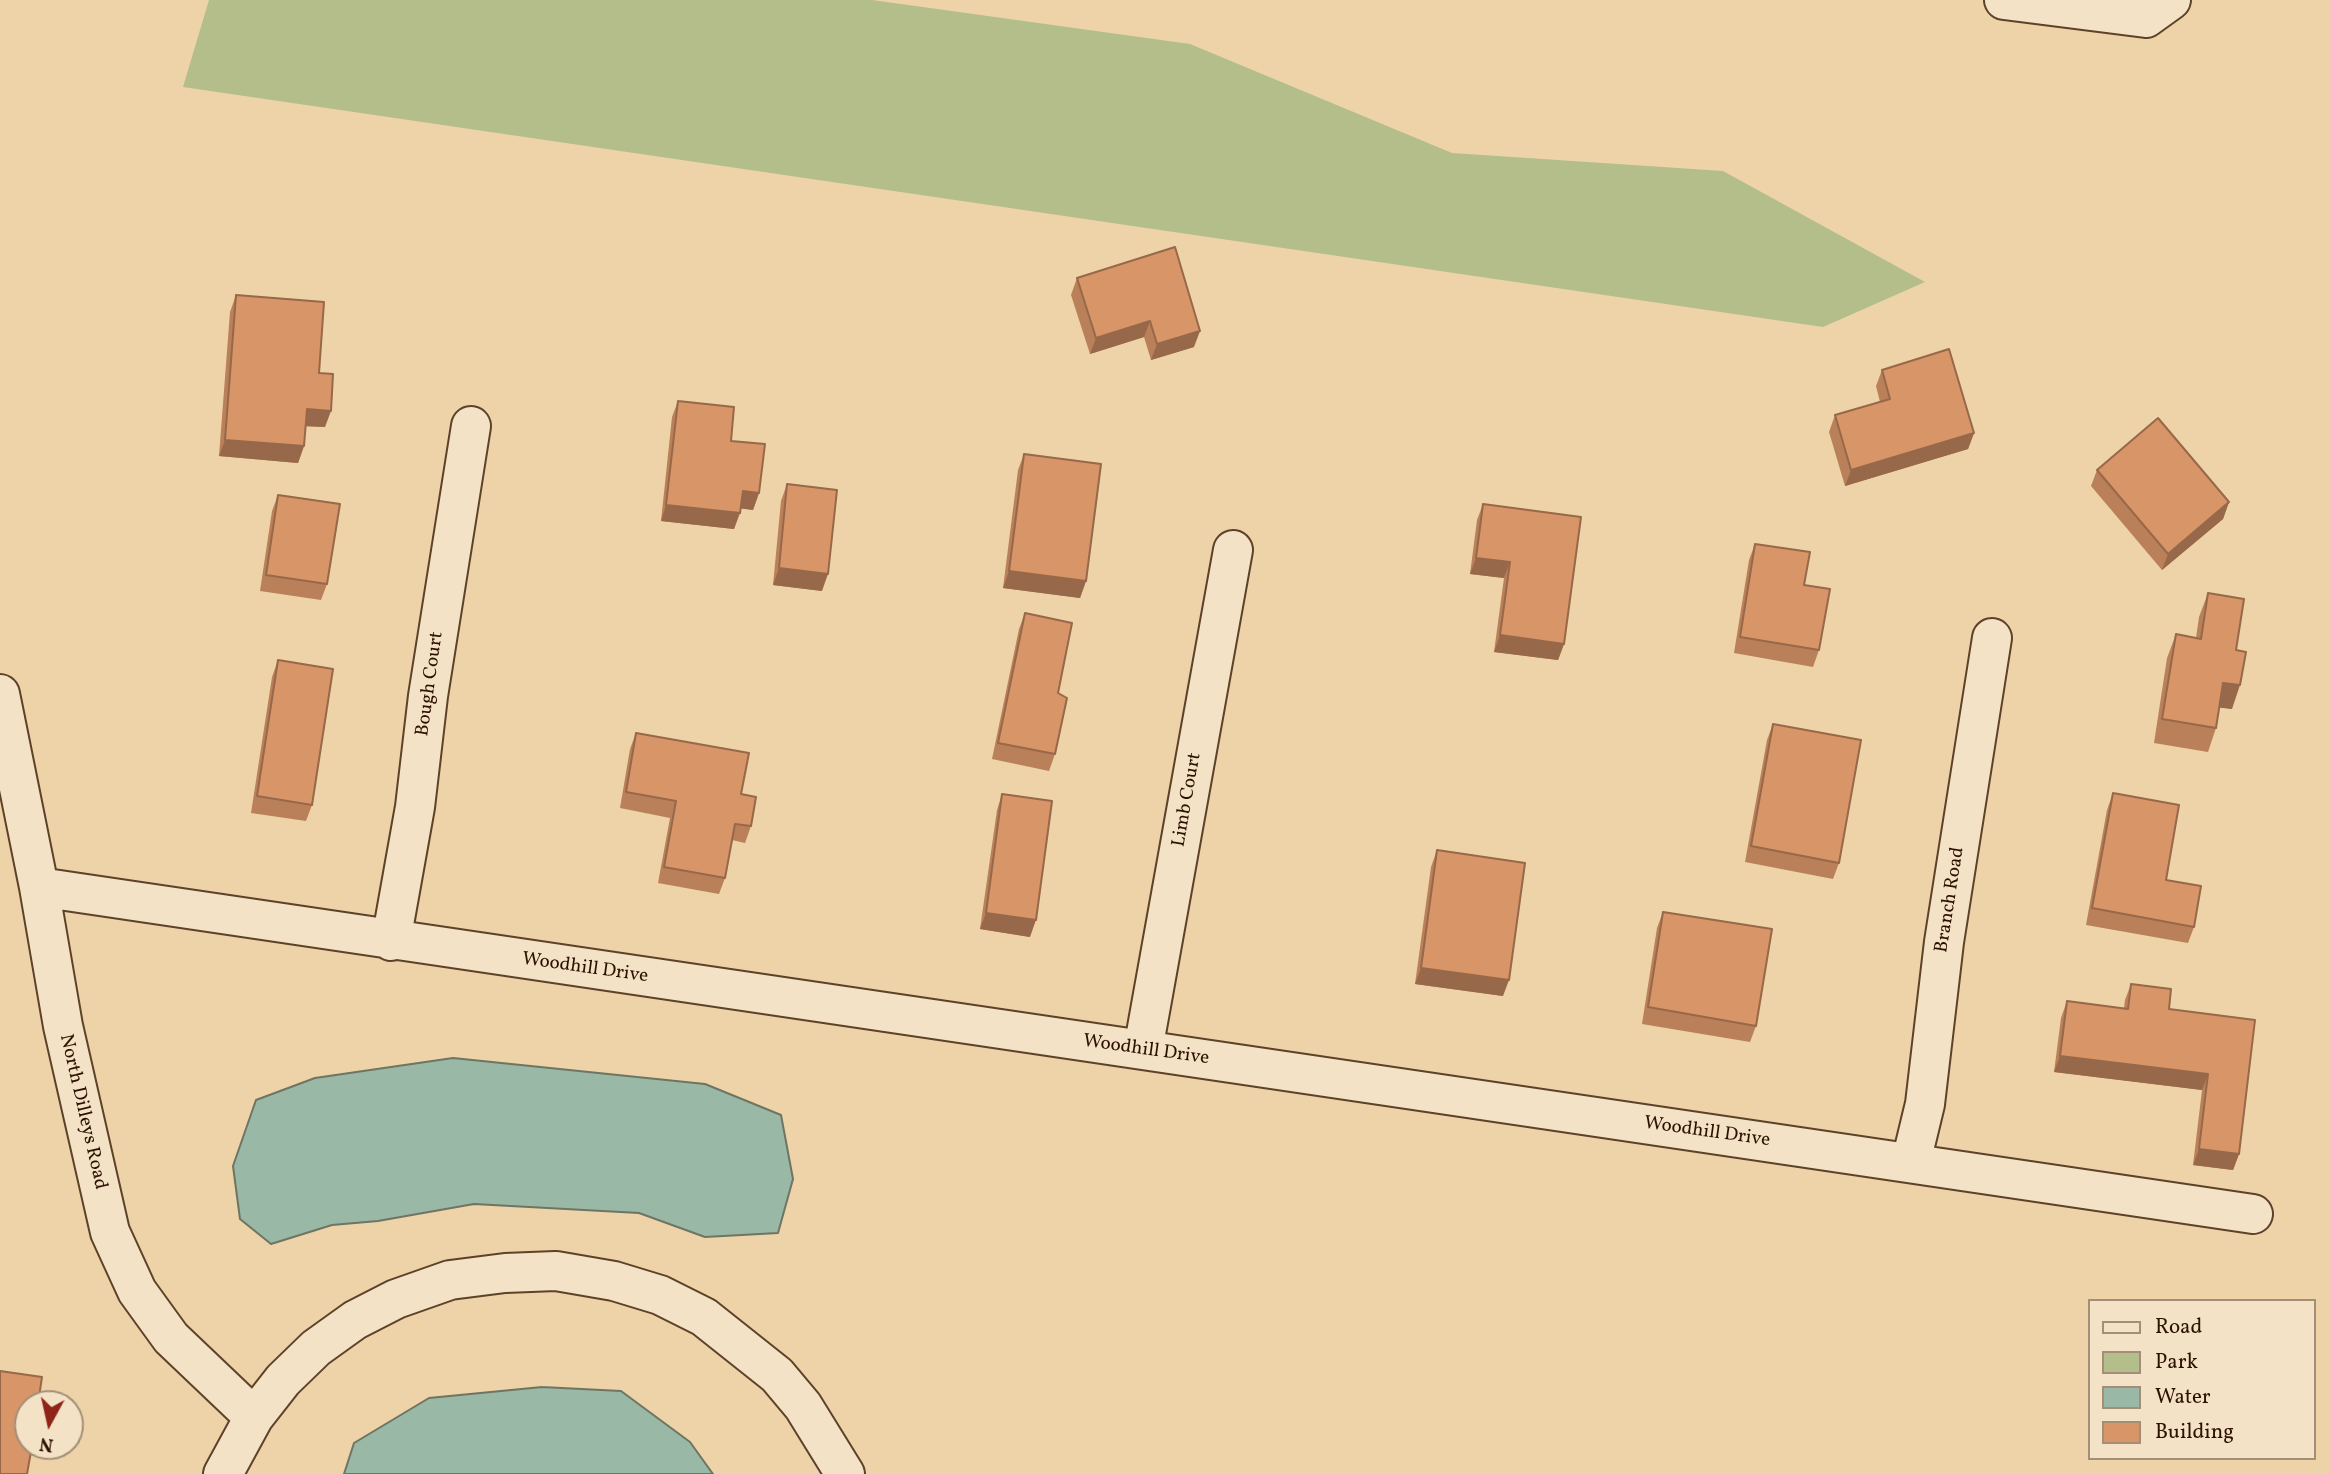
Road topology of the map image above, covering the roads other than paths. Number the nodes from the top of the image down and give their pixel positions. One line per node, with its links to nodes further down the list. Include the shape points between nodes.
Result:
1 (2004, 0): 2 (street, via 2146,18)
2 (2171, 0)
3 (471, 426): 8 (street, Bough Court)
4 (1233, 550): 9 (street, Limb Court)
5 (1992, 638): 10 (street, Branch Road, via 1944,942 1925,1104)
6 (0, 694): 7 (street, North Dilleys Road)
7 (39, 887): 8 (street, Woodhill Drive); 12 (street, North Dilleys Road, via 63,1026 110,1232 137,1290 171,1338)
8 (391, 941): 9 (street, Woodhill Drive)
9 (1143, 1050): 10 (street, Woodhill Drive)
10 (1911, 1163): 11 (street, Woodhill Drive)
11 (2253, 1214)
12 (254, 1417): 13 (street); 14 (street, via 316,1349 396,1298 450,1280 556,1271 660,1295 704,1317 777,1375 803,1406)
13 (223, 1474)
14 (845, 1474)

